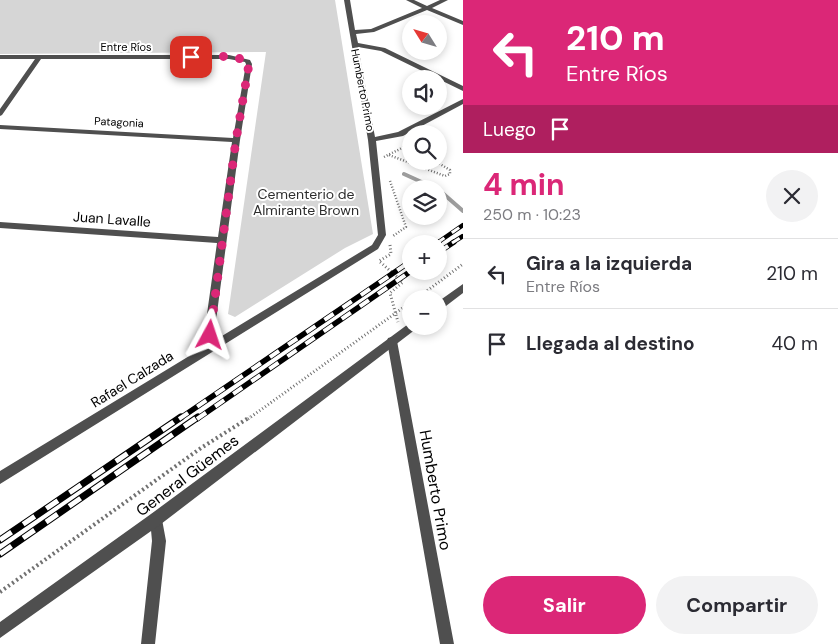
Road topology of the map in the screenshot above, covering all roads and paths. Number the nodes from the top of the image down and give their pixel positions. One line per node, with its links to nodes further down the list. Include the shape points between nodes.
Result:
1 (347, 0): 6 (street, Humberto Primo)
2 (409, 0): 4 (street)
3 (445, 0): 4 (street)
4 (427, 8): 5 (street); 6 (street, via 372,31)
5 (463, 23)
6 (352, 32): 7 (street, Humberto Primo)
7 (354, 44): 10 (street, via 383,49); 15 (street, Humberto Primo)
8 (0, 57): 9 (street, Entre Ríos)
9 (39, 57): 12 (street); 14 (street, Entre Ríos, via 228,57 245,60 249,64)
10 (463, 89)
11 (463, 101): 15 (street, via 400,134)
12 (0, 114)
13 (0, 127): 14 (street, Patagonia)
14 (236, 140): 21 (street)
15 (372, 140): 22 (street, Humberto Primo)
16 (384, 152): 17 (path)
17 (402, 161)
18 (447, 168): 19 (path, via 449,176)
19 (431, 170)
20 (0, 225): 21 (street, Juan Lavalle)
21 (222, 240): 30 (street, via 210,328)
22 (380, 240): 30 (street, Rafael Calzada, via 375,247)
23 (463, 264): 25 (path)
24 (463, 288): 26 (street)
25 (428, 290)
26 (447, 300)
27 (402, 308): 33 (path)
28 (402, 334): 29 (street, General Güemes)
29 (392, 341): 32 (street, General Güemes); 36 (street, Humberto Primo)
30 (215, 345): 31 (street, Rafael Calzada)
31 (0, 478)
32 (156, 519): 34 (street, General Güemes); 35 (street, via 159,541)
33 (0, 592)
34 (0, 631)
35 (148, 644)
36 (447, 644)

